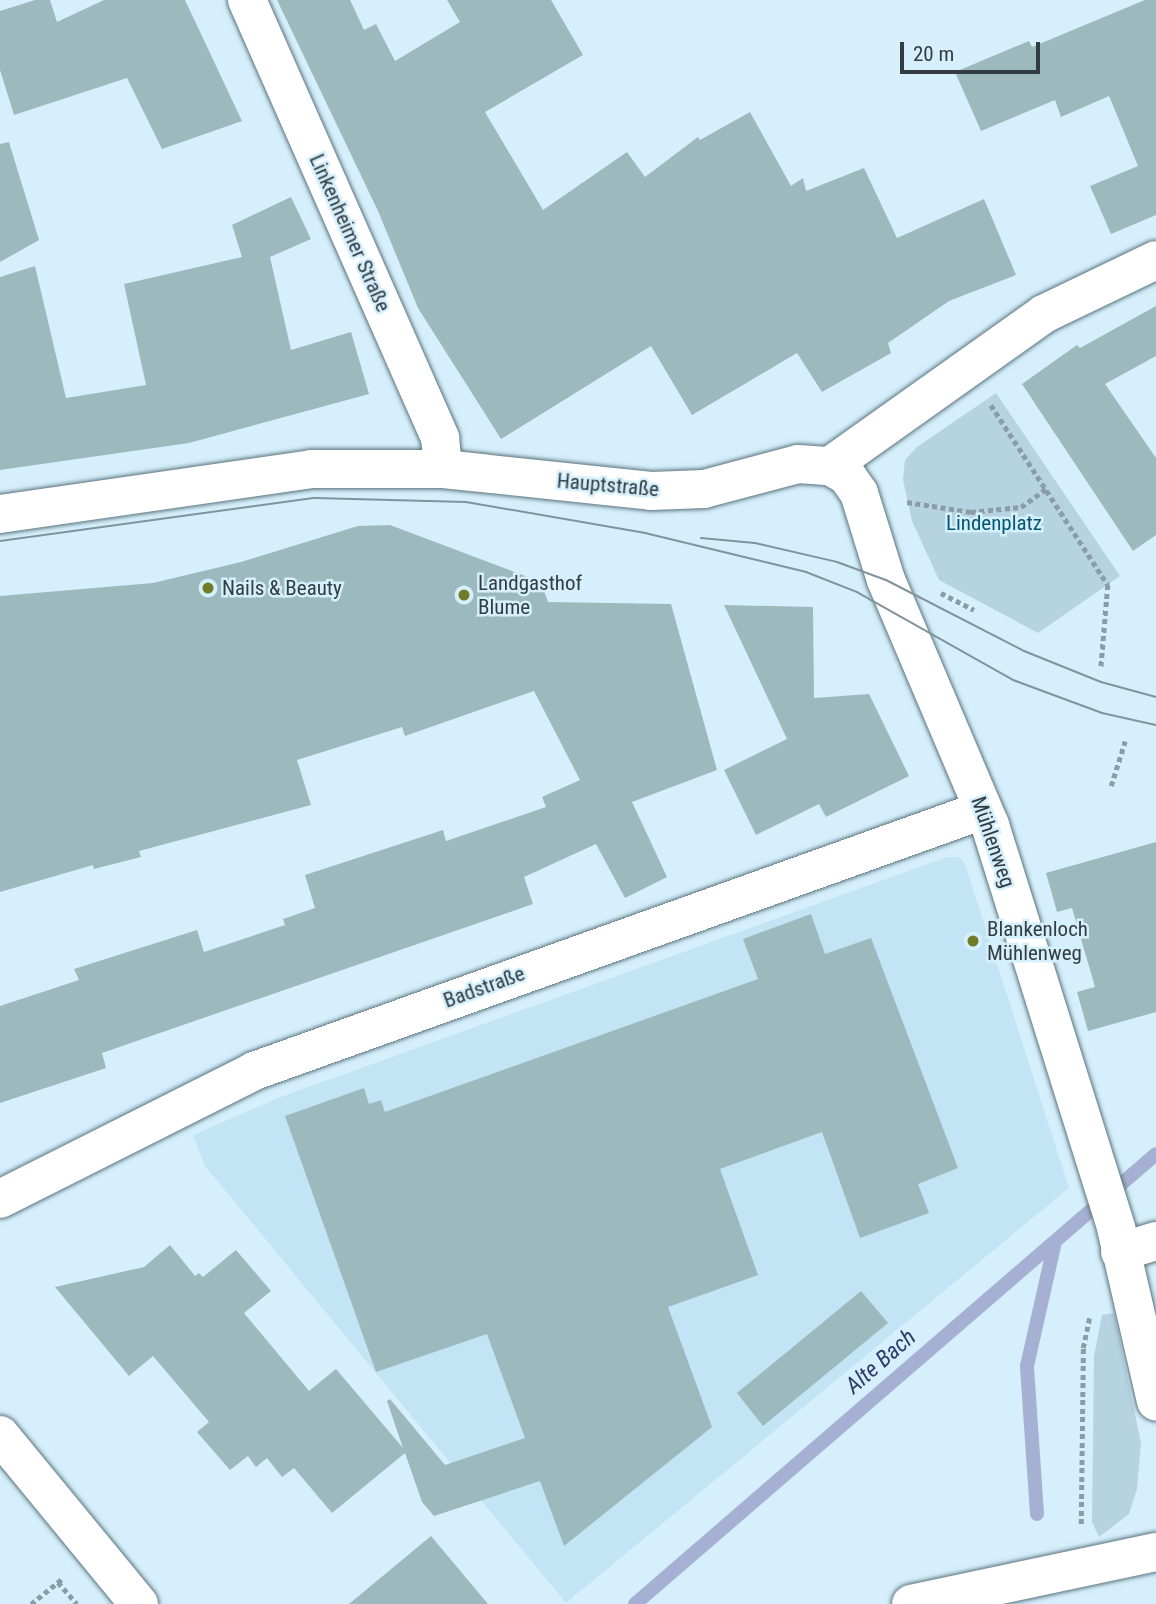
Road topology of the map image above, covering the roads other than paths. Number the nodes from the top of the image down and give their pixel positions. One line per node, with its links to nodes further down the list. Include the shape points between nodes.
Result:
1 (247, 0): 4 (street, Linkenheimer Straße, via 440,438)
2 (1156, 260): 3 (street, via 1044,314)
3 (831, 466): 4 (street, Hauptstraße, via 798,464 704,489 651,491); 6 (street, Mühlenweg, via 847,476 859,493 886,580)
4 (443, 469): 5 (street, Hauptstraße, via 312,469)
5 (0, 514)
6 (983, 810): 7 (street, Badstraße, via 254,1070); 8 (street, Mühlenweg, via 1089,1145)
7 (0, 1199)
8 (1131, 1240): 9 (street, Mühlenweg)
9 (1156, 1401)
10 (0, 1435): 12 (street)
11 (1156, 1552): 13 (street)
12 (139, 1604)
13 (911, 1604)

